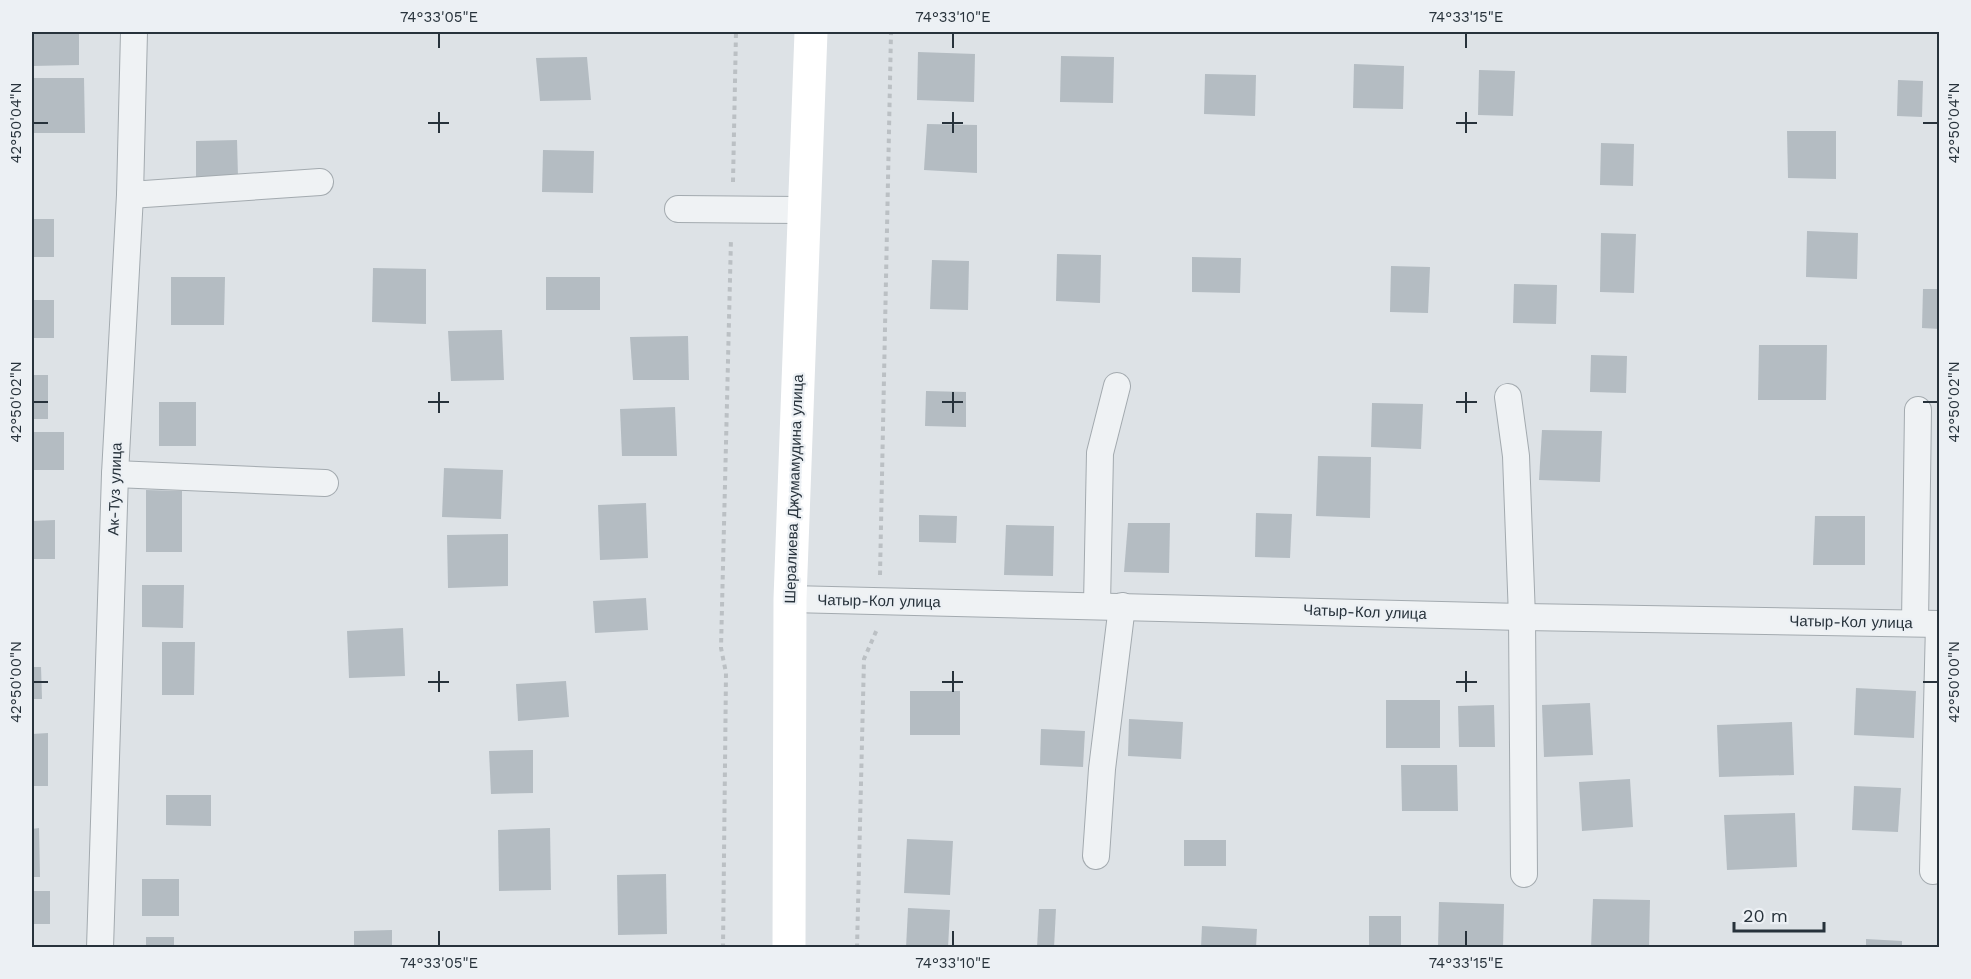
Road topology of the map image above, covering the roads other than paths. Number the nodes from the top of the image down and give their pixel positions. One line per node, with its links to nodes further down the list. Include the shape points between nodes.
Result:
1 (134, 32): 4 (street, Ак-Туз улица)
2 (811, 32): 6 (street, Шералиева Джумамудина улица)
3 (320, 182): 4 (street)
4 (130, 195): 10 (street, Ак-Туз улица)
5 (678, 209): 6 (street)
6 (804, 210): 12 (street, Шералиева Джумамудина улица)
7 (1117, 386): 13 (street, via 1100,453)
8 (1508, 397): 14 (street, via 1516,456)
9 (1918, 410): 15 (street)
10 (115, 474): 11 (street); 19 (street, Ак-Туз улица)
11 (325, 483)
12 (790, 599): 13 (street, Чатыр-Кол улица); 20 (street, Шералиева Джумамудина улица)
13 (1110, 606): 14 (street, Чатыр-Кол улица); 16 (street)
14 (1522, 617): 15 (street, Чатыр-Кол улица); 18 (street)
15 (1931, 624): 17 (street)
16 (1096, 856)
17 (1934, 871)
18 (1524, 874)
19 (100, 948)
20 (789, 948)

